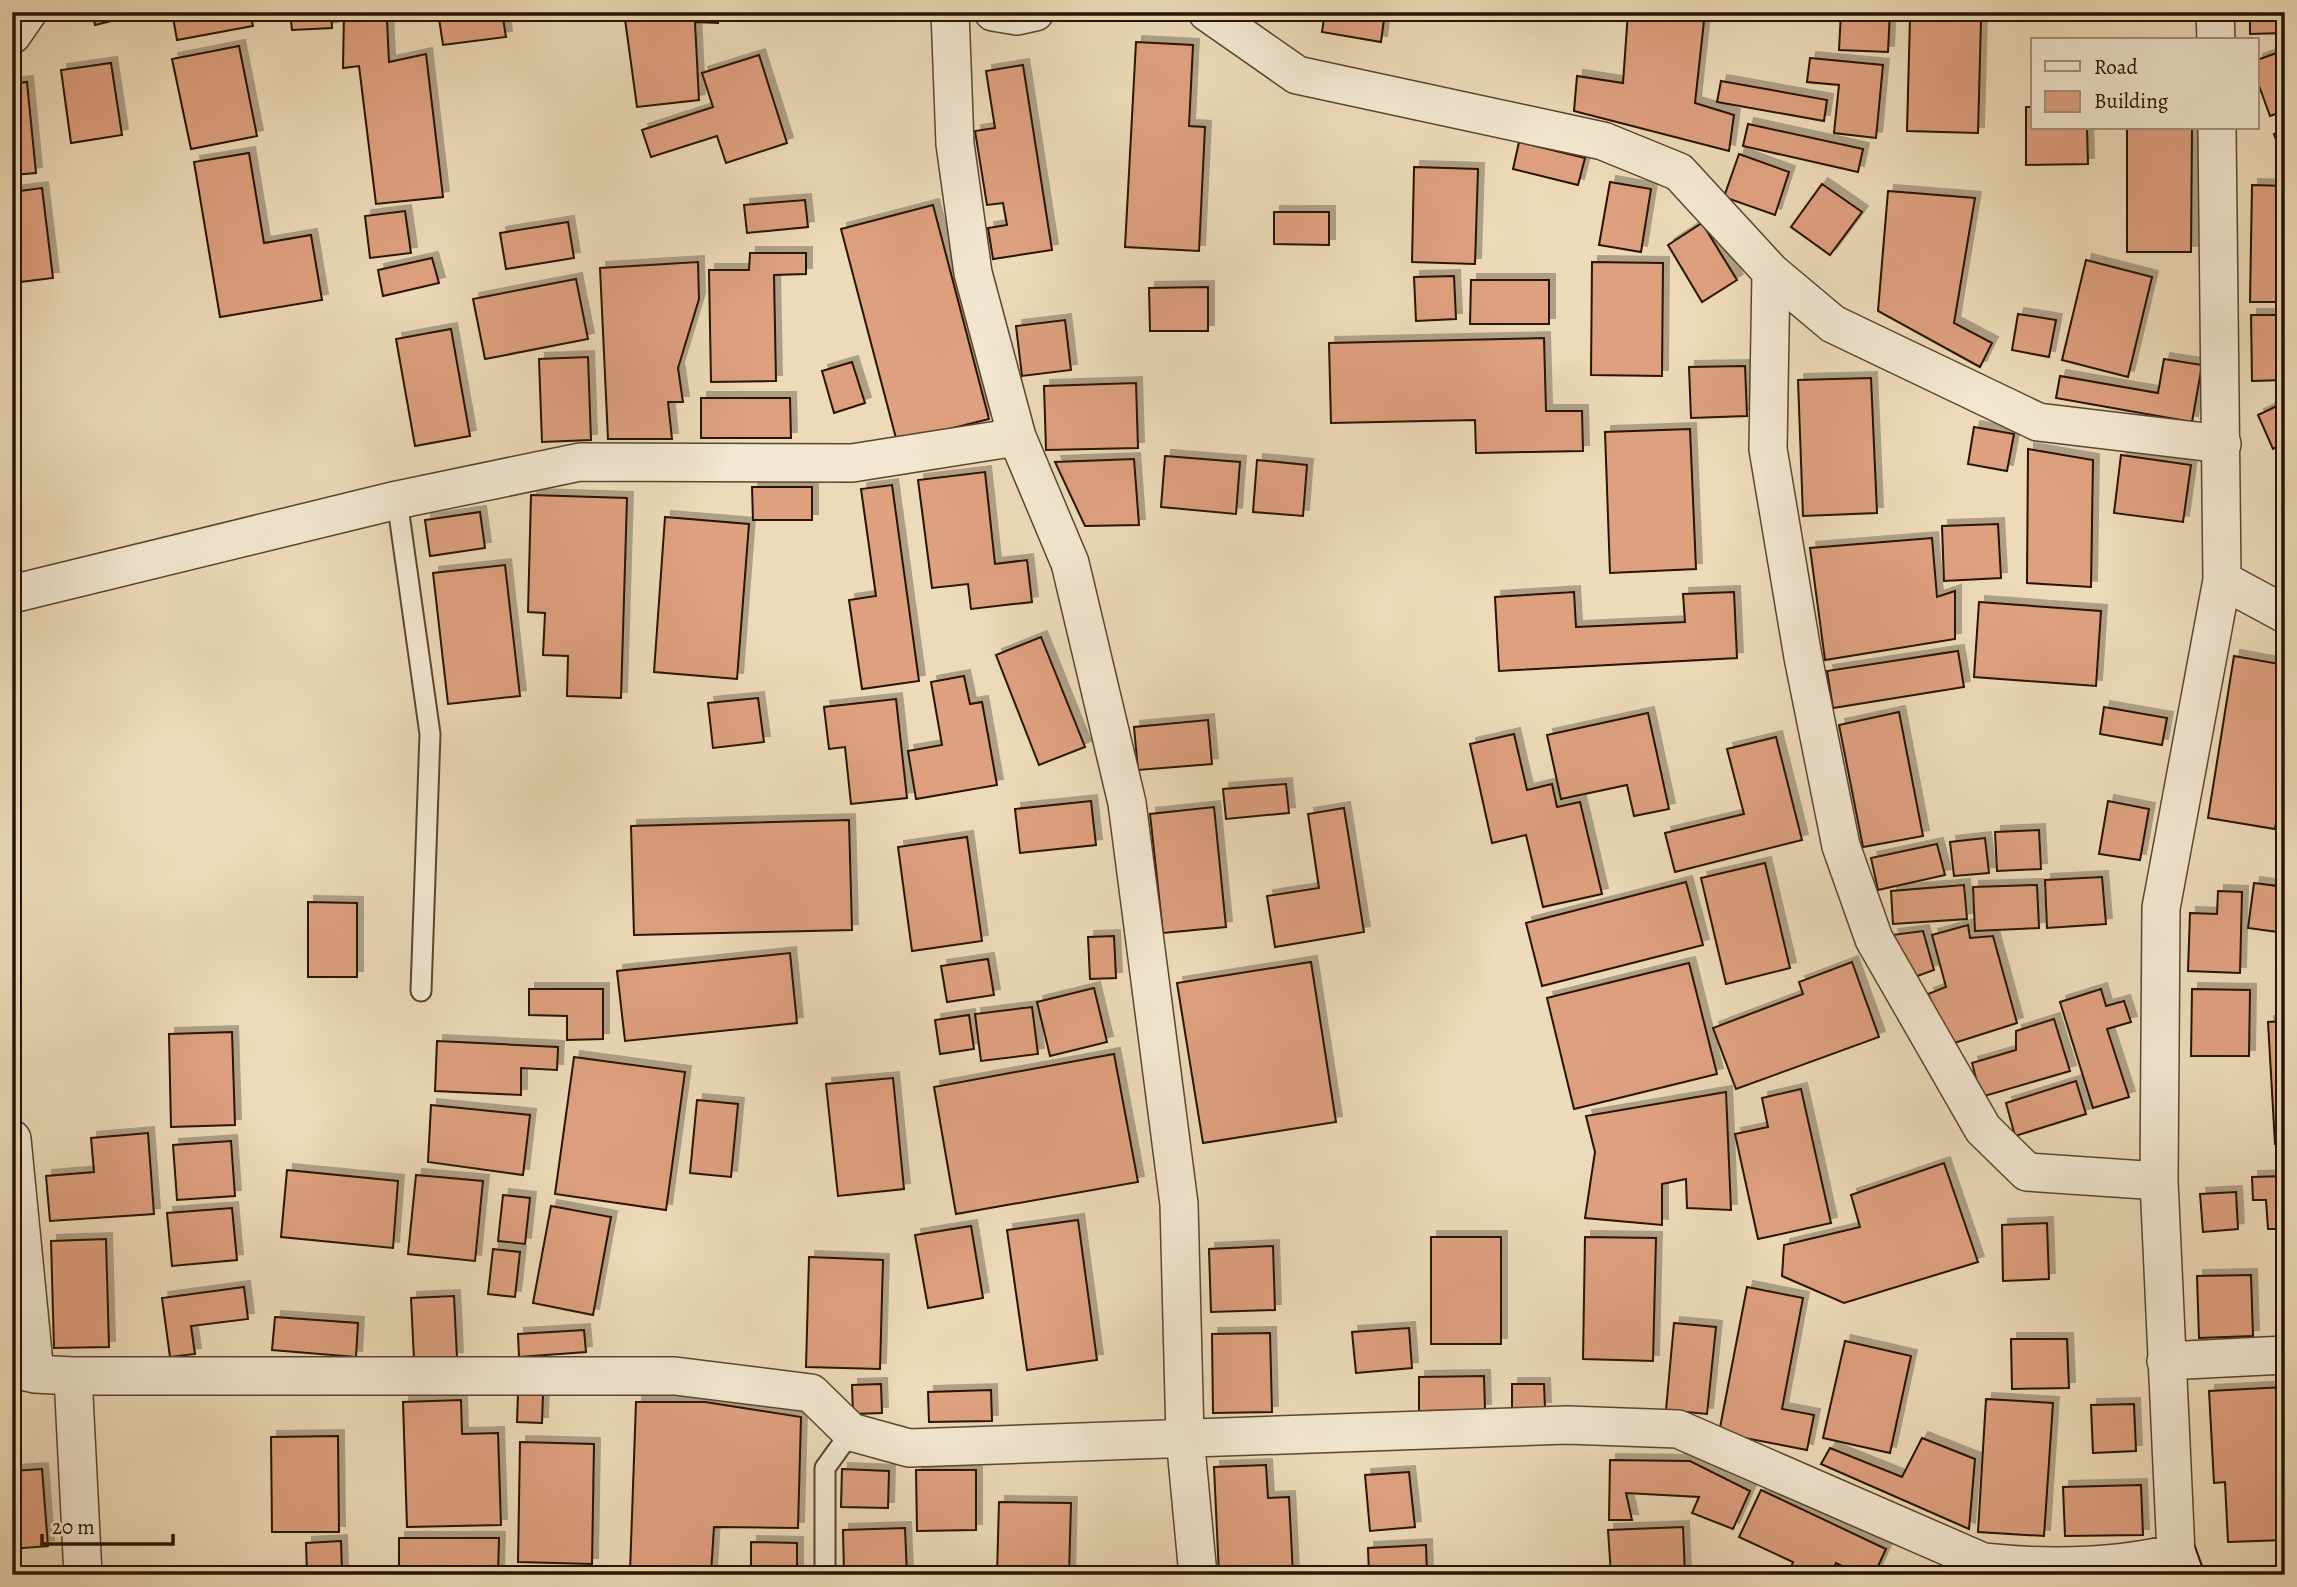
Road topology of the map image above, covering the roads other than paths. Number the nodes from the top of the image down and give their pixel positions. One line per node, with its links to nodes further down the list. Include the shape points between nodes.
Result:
1 (28, 12): 7 (street)
2 (950, 12): 11 (street, via 955,144 973,273)
3 (993, 12): 4 (street, via 1017,16)
4 (1035, 12)
5 (1207, 12): 10 (street, via 1297,75 1603,141 1679,172)
6 (2215, 12): 8 (street)
7 (12, 34)
8 (2216, 38)
9 (2217, 130): 12 (street)
10 (1771, 272): 12 (street, via 1833,324 2038,422); 19 (street, via 1768,449 1841,846 1874,939 1983,1129 2027,1172)
11 (1017, 437): 13 (street, via 852,463 580,462); 25 (street, via 1070,563 1127,803 1179,1204)
12 (2222, 444): 14 (street)
13 (397, 500): 15 (street); 17 (lane, via 430,734)
14 (2222, 580): 16 (street); 19 (street, via 2161,908)
15 (12, 594)
16 (2285, 614)
17 (421, 991)
18 (12, 1139): 22 (street)
19 (2159, 1181): 21 (street)
20 (2285, 1355): 21 (street)
21 (2166, 1361): 26 (street)
22 (24, 1371): 23 (street)
23 (73, 1376): 24 (street, via 675,1376 811,1393); 27 (street)
24 (851, 1432): 25 (street, via 909,1448); 28 (lane, via 825,1468)
25 (1185, 1437): 26 (street, via 1567,1425 1678,1429 1983,1562 2036,1567); 29 (street)
26 (2180, 1564)
27 (83, 1575)
28 (825, 1575)
29 (1198, 1575)

